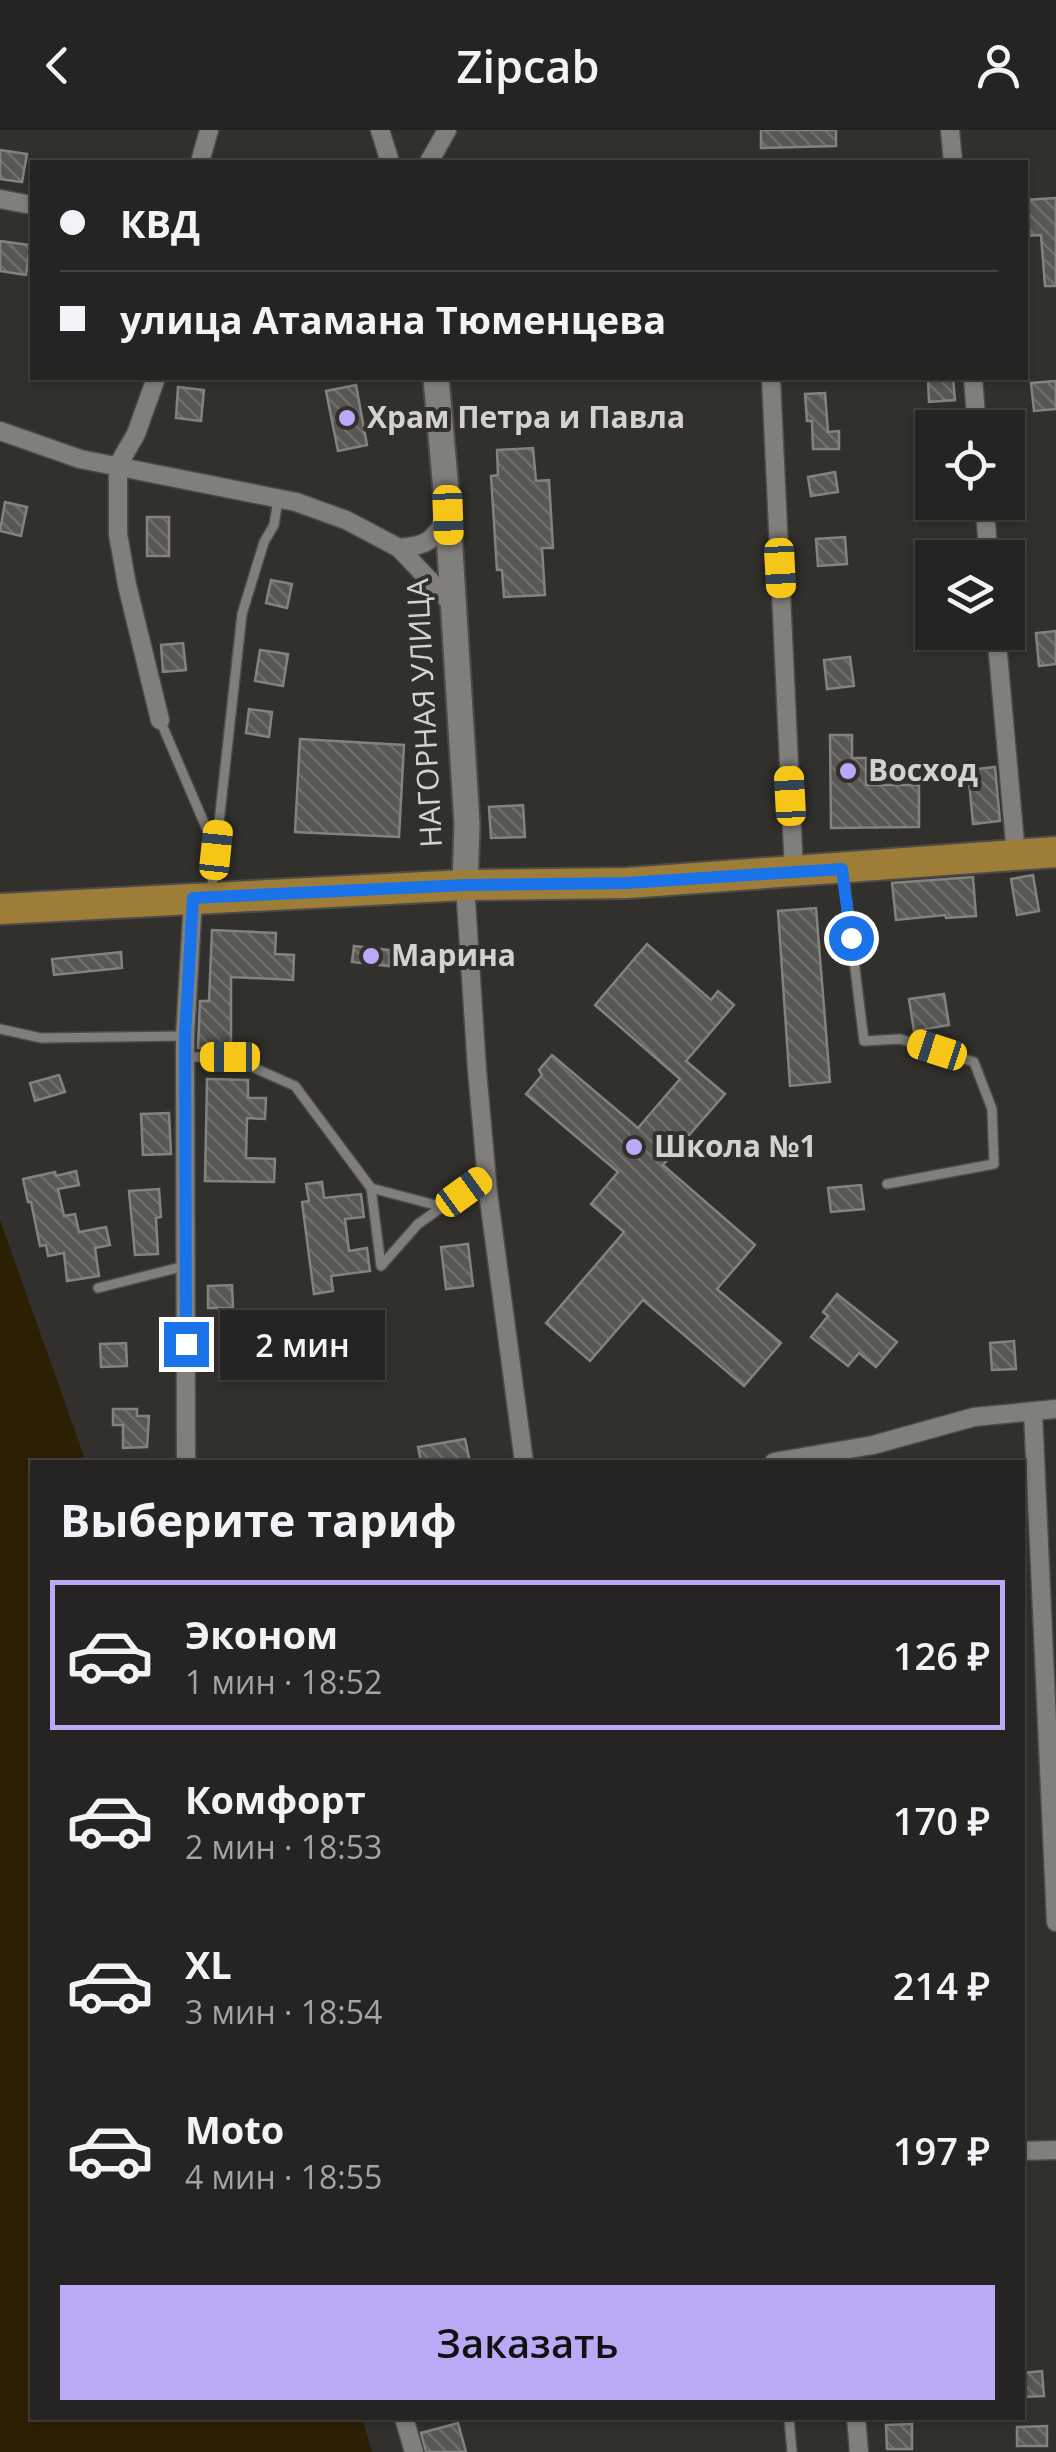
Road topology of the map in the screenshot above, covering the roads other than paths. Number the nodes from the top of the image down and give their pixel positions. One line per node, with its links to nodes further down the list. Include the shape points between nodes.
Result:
1 (209, 130): 5 (street)
2 (380, 130): 6 (street)
3 (447, 130): 7 (street)
4 (950, 130): 8 (street)
5 (201, 160)
6 (389, 160)
7 (431, 160)
8 (953, 160)
9 (0, 199): 10 (street)
10 (30, 205)
11 (155, 380): 17 (street)
12 (436, 380): 19 (street, НАГОРНАЯ УЛИЦА)
13 (771, 380): 28 (street)
14 (973, 380): 15 (street)
15 (976, 410)
16 (0, 431): 17 (street)
17 (118, 466): 18 (street); 23 (street, via 118,534)
18 (278, 500): 20 (street, via 346,520); 24 (lane, via 242,614)
19 (448, 515): 20 (street, via 436,536); 21 (street, НАГОРНАЯ УЛИЦА)
20 (399, 548): 21 (street)
21 (452, 604): 29 (street, НАГОРНАЯ УЛИЦА)
22 (998, 650): 26 (street)
23 (160, 720): 24 (lane)
24 (216, 850): 30 (lane)
25 (1056, 852): 26 (highway)
26 (1016, 854): 27 (highway)
27 (842, 869): 28 (highway); 36 (lane, via 864,1041 900,1038 974,1062 992,1109 994,1164)
28 (794, 872): 29 (highway)
29 (466, 885): 30 (highway); 35 (street, НАГОРНАЯ УЛИЦА)
30 (202, 898): 31 (highway); 33 (street)
31 (0, 908)
32 (0, 1029): 33 (lane, via 41,1038)
33 (185, 1036): 34 (street)
34 (185, 1057): 37 (lane, via 230,1057 295,1086); 39 (street)
35 (486, 1176): 38 (lane); 45 (street, НАГОРНАЯ УЛИЦА)
36 (887, 1184)
37 (371, 1188): 38 (lane); 38 (lane, via 381,1266)
38 (443, 1207)
39 (185, 1266): 40 (lane); 44 (street)
40 (98, 1288)
41 (1056, 1409): 42 (street)
42 (1033, 1412): 43 (street, via 974,1417); 48 (street)
43 (874, 1446): 46 (street); 47 (street)
44 (186, 1460)
45 (524, 1460)
46 (786, 1460)
47 (861, 1460)
48 (1056, 1922)
49 (1056, 2150): 50 (street)
50 (1025, 2151)
51 (405, 2420): 54 (street)
52 (789, 2420): 55 (lane)
53 (856, 2420): 56 (street)
54 (414, 2452)
55 (792, 2452)
56 (858, 2452)

